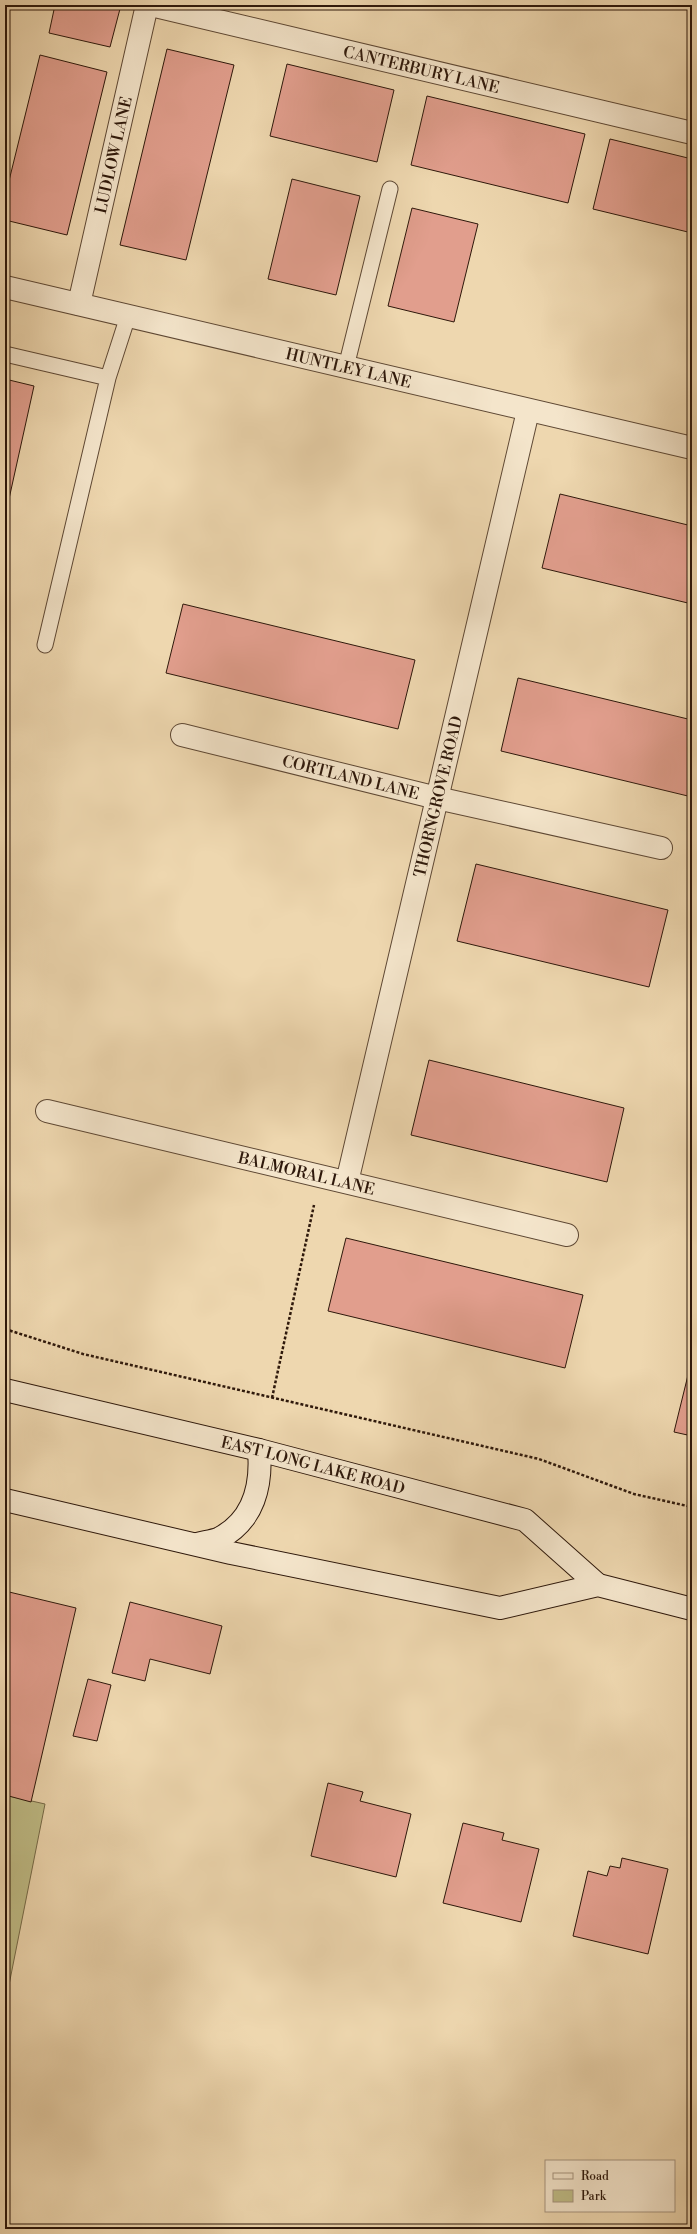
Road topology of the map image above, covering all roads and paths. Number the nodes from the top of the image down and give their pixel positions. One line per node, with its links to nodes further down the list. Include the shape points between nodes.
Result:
1 (147, 5): 6 (street, LUDLOW LANE)
2 (151, 5): 3 (street, CANTERBURY LANE)
3 (692, 133)
4 (390, 190): 9 (lane)
5 (5, 287): 6 (street, HUNTLEY LANE)
6 (78, 304): 7 (street, HUNTLEY LANE)
7 (128, 316): 9 (street, HUNTLEY LANE); 10 (lane)
8 (5, 354): 10 (lane)
9 (346, 367): 11 (street, HUNTLEY LANE)
10 (108, 378): 13 (lane)
11 (528, 411): 12 (street, HUNTLEY LANE); 15 (street, THORNGROVE ROAD)
12 (692, 448)
13 (45, 646)
14 (182, 735): 15 (street, CORTLAND LANE)
15 (437, 798): 16 (street, CORTLAND LANE); 19 (street, THORNGROVE ROAD)
16 (661, 848)
17 (47, 1110): 18 (street, BALMORAL LANE)
18 (321, 1176): 19 (street, BALMORAL LANE); 23 (path)
19 (347, 1182): 20 (street, BALMORAL LANE)
20 (567, 1235)
21 (5, 1329): 23 (path, via 84,1354)
22 (5, 1390): 24 (street, EAST LONG LAKE ROAD)
23 (272, 1398): 26 (path, via 539,1459 634,1494)
24 (259, 1450): 27 (street, via 259,1484 254,1502 244,1517 234,1529 219,1538); 28 (street, EAST LONG LAKE ROAD, via 525,1520)
25 (5, 1500): 27 (street, EAST LONG LAKE ROAD)
26 (692, 1507)
27 (195, 1544): 28 (street, EAST LONG LAKE ROAD, via 500,1608)
28 (598, 1585): 29 (street, EAST LONG LAKE ROAD)
29 (692, 1609)

